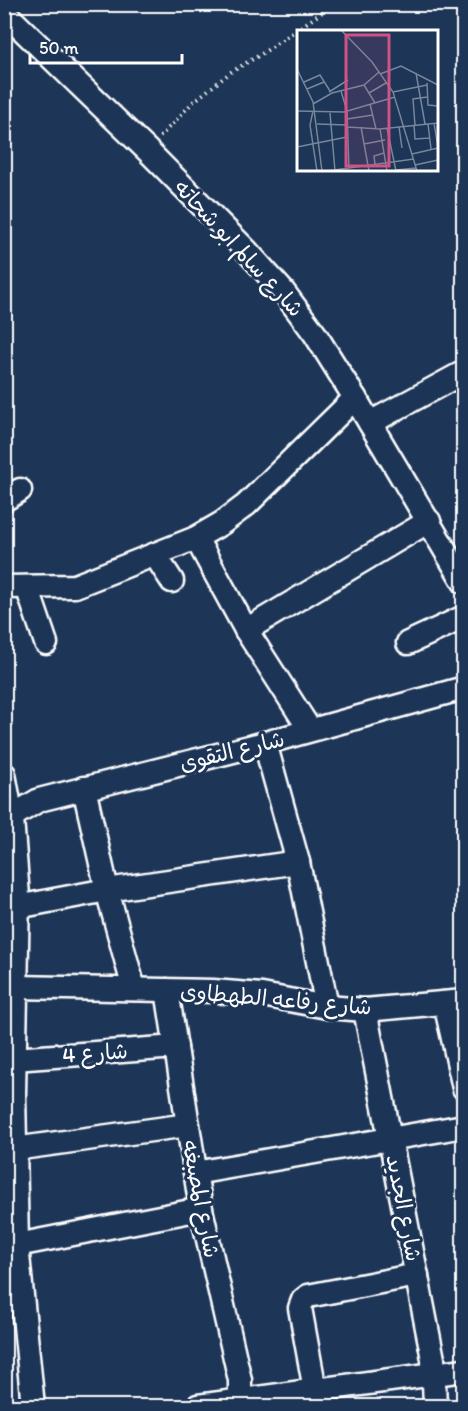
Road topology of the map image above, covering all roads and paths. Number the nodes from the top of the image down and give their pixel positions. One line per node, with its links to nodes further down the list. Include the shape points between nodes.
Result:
1 (334, 4): 3 (path, via 231,72 193,102)
2 (4, 12): 3 (street, شارع سالم ابو شحاته)
3 (147, 150): 5 (street, شارع سالم ابو شحاته, via 283,291)
4 (464, 372): 6 (street)
5 (355, 398): 6 (street, شارع سالم ابو شحاته); 8 (street, via 246,505)
6 (370, 423): 7 (street, شارع سالم ابو شحاته)
7 (429, 521): 11 (street, شارع سالم ابو شحاته); 15 (street)
8 (196, 538): 9 (street); 15 (street)
9 (155, 555): 10 (street); 13 (street, via 75,586)
10 (172, 580)
11 (464, 582)
12 (4, 587): 13 (street)
13 (27, 587): 16 (street)
14 (464, 617): 17 (street)
15 (246, 630): 19 (street)
16 (46, 643)
17 (408, 643)
18 (464, 688): 19 (street, شارع التقوى)
19 (309, 730): 20 (street, شارع التقوى)
20 (265, 743): 22 (street, شارع التقوى); 24 (street)
21 (4, 774): 23 (street)
22 (84, 788): 23 (street, شارع التقوى, via 39,800); 25 (street)
23 (8, 819): 26 (street)
24 (298, 862): 25 (street); 31 (street)
25 (107, 890): 26 (street); 28 (street)
26 (13, 900): 27 (street)
27 (12, 974): 28 (street, شارع رفاعه الطهطاوى); 34 (street)
28 (134, 989): 29 (street, شارع رفاعه الطهطاوى)
29 (167, 990): 31 (street, شارع رفاعه الطهطاوى, via 238,992); 33 (street, شارع المصبغه)
30 (454, 1002): 32 (street, شارع رفاعه الطهطاوى); 35 (street)
31 (327, 1007): 32 (street, شارع رفاعه الطهطاوى)
32 (365, 1010): 39 (street, شارع الجديد)
33 (176, 1047): 34 (street, شارع 4); 37 (street, شارع المصبغه)
34 (14, 1059): 36 (street)
35 (464, 1088)
36 (9, 1093): 40 (street)
37 (188, 1125): 40 (street); 41 (street, شارع المصبغه)
38 (464, 1126): 39 (street)
39 (390, 1140): 41 (street); 44 (street, شارع الجديد)
40 (14, 1149): 43 (street)
41 (195, 1173): 42 (street, شارع المصبغه)
42 (201, 1209): 43 (street); 48 (street, شارع المصبغه, via 240,1380)
43 (17, 1245): 49 (street)
44 (417, 1275): 46 (street, شارع الجديد); 47 (street, via 303,1300 300,1308)
45 (464, 1370): 46 (street)
46 (433, 1374): 47 (street); 51 (street, شارع الجديد)
47 (315, 1390): 48 (street)
48 (241, 1403): 50 (street)
49 (33, 1407)
50 (198, 1407)
51 (435, 1407)

